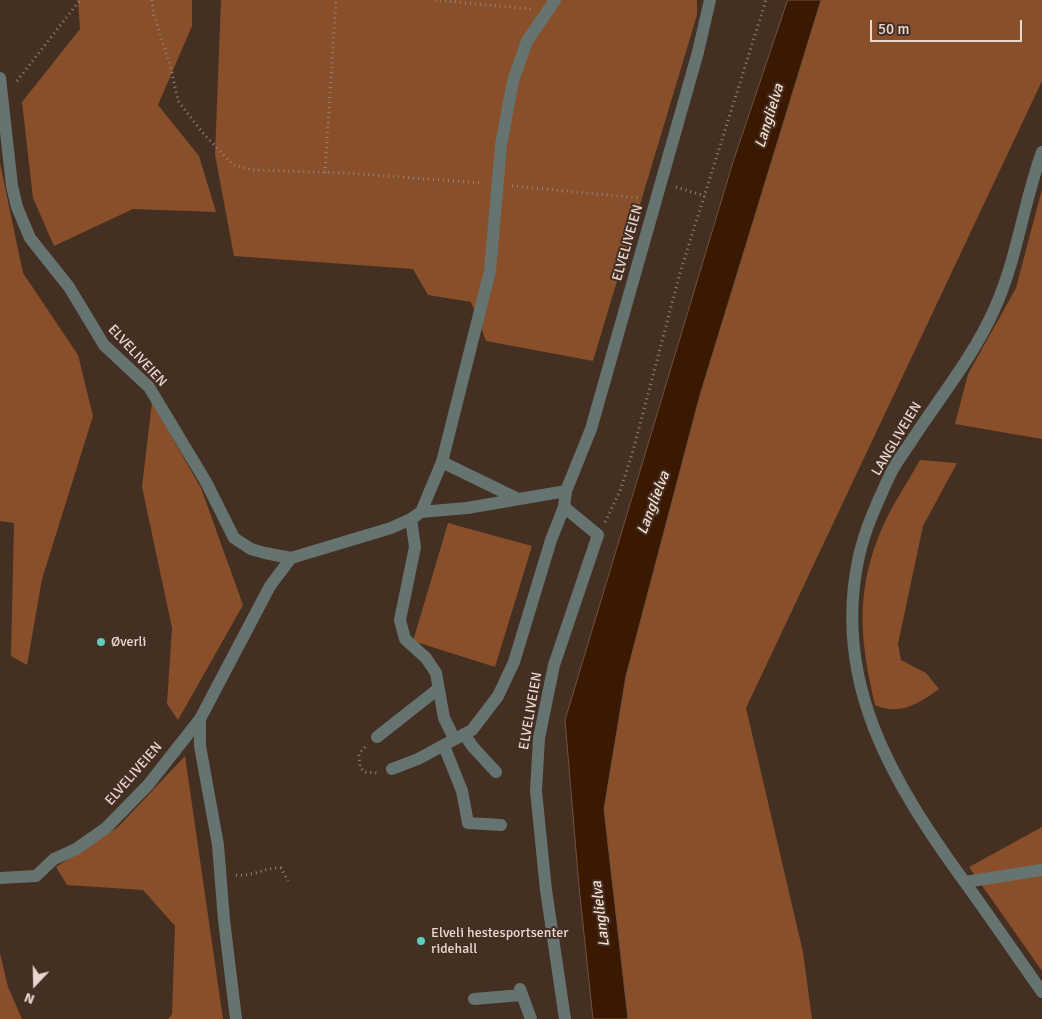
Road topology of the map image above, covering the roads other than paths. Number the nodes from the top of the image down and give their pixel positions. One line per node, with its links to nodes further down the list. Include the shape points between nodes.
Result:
1 (555, 0): 5 (street, via 527,41 512,81 501,145 490,271)
2 (710, 0): 6 (street, ELVELIVEIEN, via 590,429)
3 (0, 78): 10 (street, ELVELIVEIEN, via 12,186 30,238 69,287 104,345 149,387 206,482 234,538 265,554)
4 (1042, 152): 20 (street, LANGLIVEIEN, via 1008,277 994,312 890,474 865,532 852,616 854,655 862,697 881,748 912,803)
5 (442, 462): 7 (street); 9 (street)
6 (566, 491): 7 (street, ELVELIVEIEN); 8 (street, ELVELIVEIEN)
7 (518, 499): 9 (street, ELVELIVEIEN)
8 (564, 506): 14 (street, ELVELIVEIEN, via 514,662 498,696 472,730); 25 (street, ELVELIVEIEN, via 598,535 554,665 539,738 536,791 546,890)
9 (416, 516): 10 (street, ELVELIVEIEN, via 391,528); 11 (street, via 415,547 400,620 405,639 426,658 436,673)
10 (291, 558): 12 (street, ELVELIVEIEN, via 270,586)
11 (438, 689): 13 (street); 14 (street, via 444,718)
12 (200, 719): 19 (street, ELVELIVEIEN, via 148,785 106,828 76,849 54,859 36,876); 23 (street, via 200,746 218,845)
13 (377, 737)
14 (454, 739): 15 (street, ELVELIVEIEN); 16 (street, via 473,747); 17 (street, via 468,823)
15 (392, 769)
16 (496, 772)
17 (501, 825)
18 (1042, 870): 20 (street)
19 (0, 878)
20 (965, 882): 21 (street, LANGLIVEIEN)
21 (1042, 992)
22 (474, 999): 24 (street, via 521,992)
23 (236, 1019)
24 (531, 1019)
25 (565, 1019)

